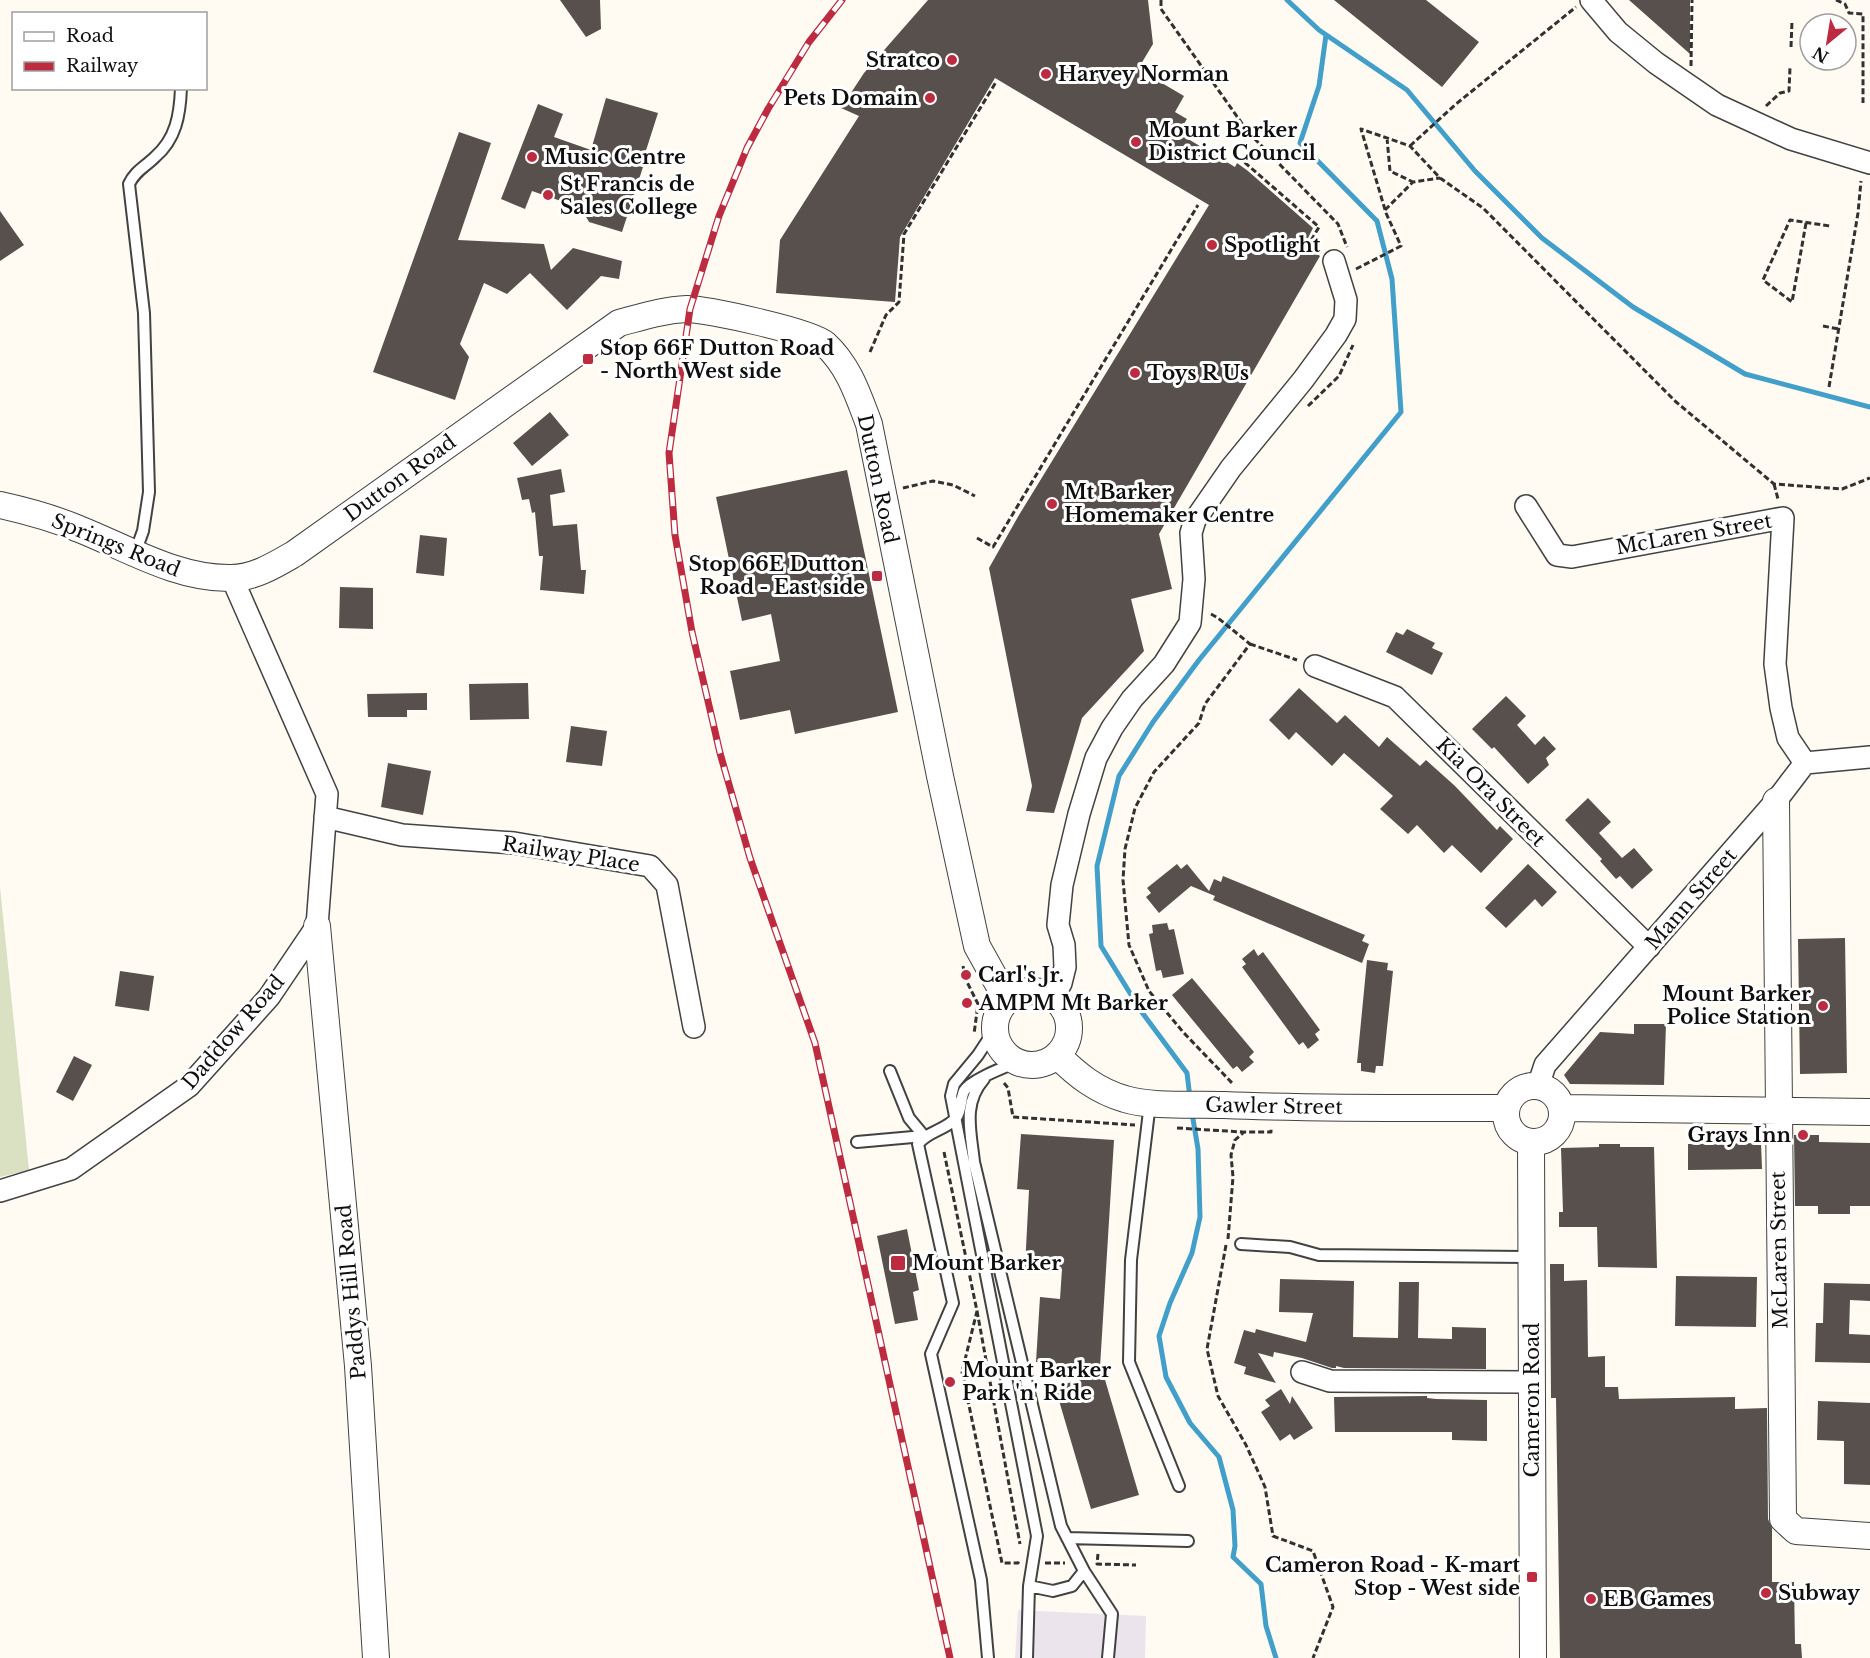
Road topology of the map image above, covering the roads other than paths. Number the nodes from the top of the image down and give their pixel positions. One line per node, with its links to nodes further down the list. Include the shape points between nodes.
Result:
1 (1584, 3): 3 (street, via 1656,63 1717,105)
2 (181, 90): 7 (lane, via 177,125 170,140 129,184 144,314 149,492)
3 (1865, 172)
4 (1345, 257): 16 (street, via 1345,320 1303,380 1230,468 1195,520 1191,533 1194,579 1190,623 1164,664 1132,699 1096,758 1062,885 1058,925 1065,967)
5 (0, 505): 7 (street, Springs Road, via 58,520)
6 (1526, 506): 11 (street, McLaren Street, via 1557,555 1572,557 1783,518 1775,664 1788,738)
7 (135, 553): 8 (street, Springs Road, via 190,574)
8 (232, 578): 13 (street, Daddow Road, via 327,794); 17 (street, Dutton Road, via 265,570 294,554 619,323 656,312 690,309 797,332 824,342 848,371 869,424 977,946)
9 (1315, 666): 15 (street, Kia Ora Street, via 1395,697)
10 (1870, 757): 11 (street)
11 (1805, 763): 12 (street, Mann Street)
12 (1776, 801): 15 (street, Mann Street); 28 (street, McLaren Street)
13 (325, 817): 14 (street, Daddow Road); 18 (street, Railway Place, via 402,835 514,843 650,866 667,885)
14 (317, 926): 34 (street, Daddow Road, via 269,997 189,1086 71,1169); 45 (street, Paddys Hill Road, via 358,1366)
15 (1648, 947): 24 (street, Mann Street, via 1545,1065)
16 (1053, 998): 17 (street, via 1033,991); 20 (street, via 1061,1005 1069,1026 1064,1047)
17 (1008, 1000): 19 (street, via 998,1013)
18 (691, 1011)
19 (995, 1029): 21 (street, via 999,1046); 30 (lane, via 952,1088)
20 (1057, 1055): 21 (street, via 1034,1065); 25 (street, Gawler Street, via 1103,1091 1127,1100)
21 (1017, 1062): 23 (lane)
22 (890, 1071): 31 (lane, via 909,1118)
23 (986, 1077): 30 (lane, via 967,1088); 41 (lane, via 971,1099 969,1122 974,1162 1057,1511)
24 (1538, 1086): 26 (street, via 1516,1092); 27 (street, via 1551,1092)
25 (1161, 1103): 26 (street, Gawler Street); 39 (lane, via 1131,1260 1129,1362)
26 (1506, 1108): 33 (street, via 1505,1118 1513,1134)
27 (1562, 1108): 28 (street); 33 (street, via 1557,1131 1550,1138)
28 (1778, 1110): 29 (street); 40 (street, McLaren Street, via 1783,1519 1796,1531)
29 (1870, 1112)
30 (955, 1120): 31 (lane); 44 (lane, via 1037,1536)
31 (924, 1137): 32 (lane); 46 (lane, via 918,1144 953,1303 931,1354 981,1580)
32 (857, 1142)
33 (1531, 1143): 36 (street, Cameron Road)
34 (0, 1191)
35 (1241, 1244): 36 (lane, via 1290,1247 1319,1255)
36 (1532, 1257): 38 (street, Cameron Road)
37 (1302, 1372): 38 (street, via 1330,1381)
38 (1532, 1382): 49 (street, Cameron Road)
39 (1179, 1486)
40 (1870, 1536)
41 (1067, 1538): 42 (lane); 43 (lane)
42 (1188, 1541)
43 (1084, 1571): 44 (lane, via 1071,1586 1062,1589); 48 (lane, via 1112,1614)
44 (1029, 1586): 47 (lane)
45 (376, 1658)
46 (988, 1658)
47 (1027, 1658)
48 (1108, 1658)
49 (1533, 1658)

